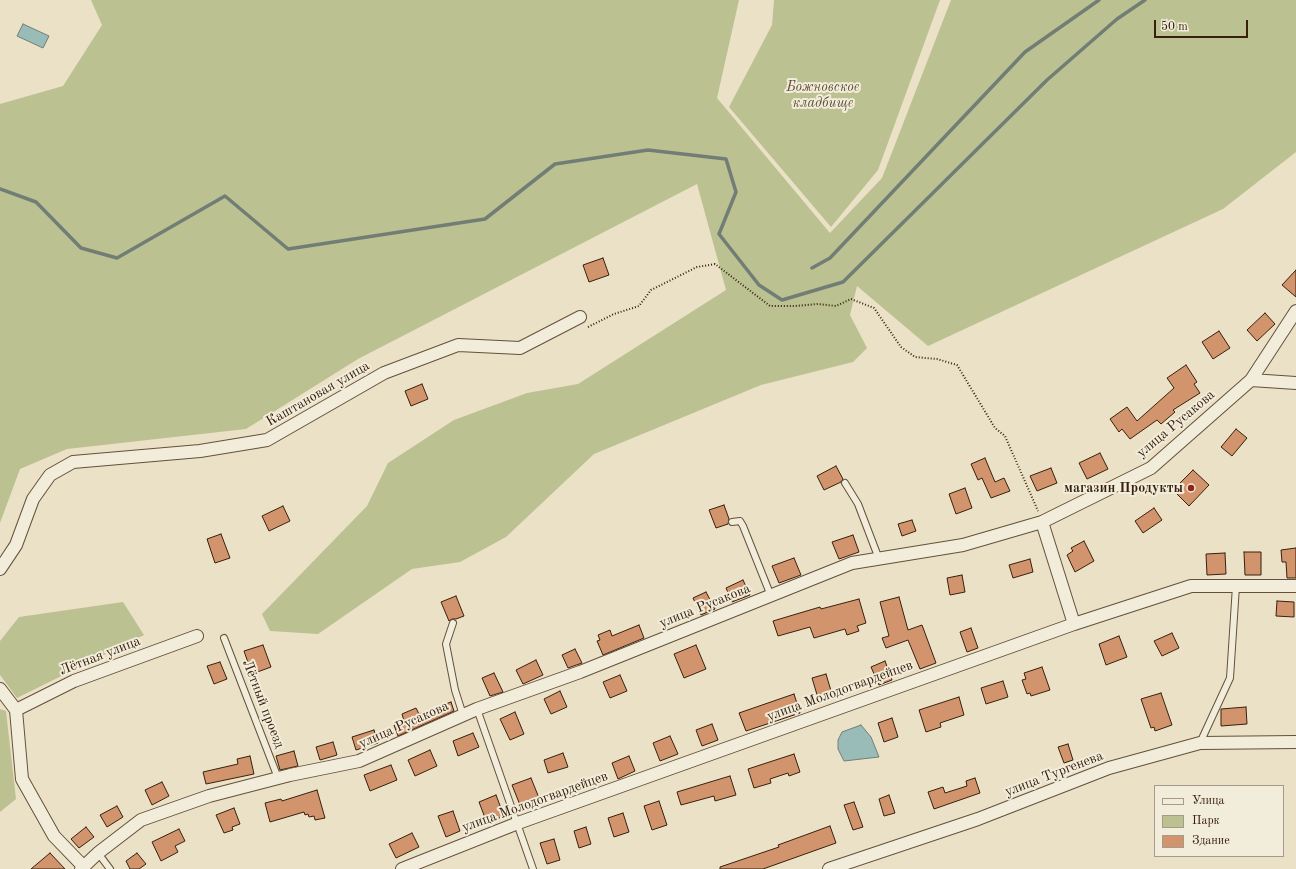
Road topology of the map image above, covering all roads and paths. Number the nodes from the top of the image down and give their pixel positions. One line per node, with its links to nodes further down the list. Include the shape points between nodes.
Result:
1 (1296, 311): 3 (street, улица Русакова)
2 (580, 317): 7 (path, via 587,327 639,306 651,290 696,267 715,264 770,306 836,306 851,299 874,308 901,347 915,357 937,359 957,365 995,428 1005,436); 9 (street, Каштановая улица, via 520,348 458,345 384,373 268,440 200,451 73,462 50,475 33,499 16,544)
3 (1251, 380): 4 (street); 7 (street, улица Русакова, via 1151,468)
4 (1296, 383)
5 (845, 483): 8 (lane, via 858,504)
6 (732, 522): 12 (lane, via 740,522 744,526)
7 (1042, 522): 8 (street, улица Русакова, via 963,545); 14 (street)
8 (879, 559): 12 (street, улица Русакова, via 852,563)
9 (0, 570)
10 (1236, 586): 11 (street, улица Молодогвардейцев); 14 (street, улица Молодогвардейцев, via 1191,586); 22 (lane, via 1230,678)
11 (1296, 586)
12 (771, 596): 18 (street, улица Русакова, via 580,672)
13 (453, 623): 20 (lane, via 446,644)
14 (1074, 624): 24 (street, улица Молодогвардейцев)
15 (197, 636): 19 (street, Лётная улица, via 74,681)
16 (224, 638): 23 (lane, Лётный проезд)
17 (0, 689): 19 (street)
18 (477, 709): 20 (street, улица Русакова); 24 (lane)
19 (16, 710): 26 (street, via 22,779 54,836)
20 (463, 715): 23 (street, улица Русакова, via 359,761)
21 (1296, 742): 22 (street, улица Тургенева)
22 (1200, 743): 30 (street, улица Тургенева, via 1109,768 978,819)
23 (278, 778): 25 (street, улица Русакова, via 209,796 141,820)
24 (518, 823): 28 (street, улица Молодогвардейцев); 29 (lane)
25 (98, 853): 26 (street, улица Русакова); 27 (lane)
26 (82, 868)
27 (110, 869)
28 (402, 869)
29 (533, 869)
30 (829, 869)

